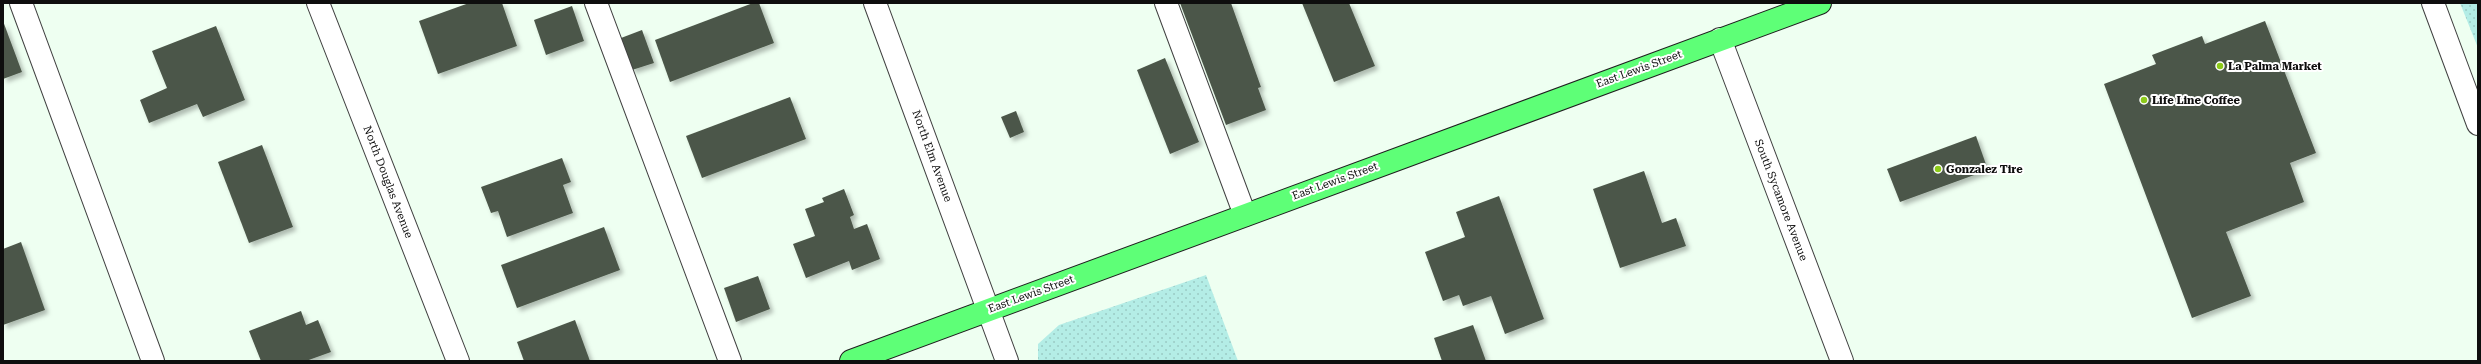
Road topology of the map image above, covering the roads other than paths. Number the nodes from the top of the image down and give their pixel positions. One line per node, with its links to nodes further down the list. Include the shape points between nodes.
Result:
1 (21, 3): 12 (street)
2 (318, 3): 13 (street, North Douglas Avenue)
3 (596, 3): 14 (street)
4 (875, 3): 11 (street, North Elm Avenue)
5 (1166, 3): 10 (street)
6 (1820, 3): 8 (main road, East Lewis Street)
7 (2433, 3): 9 (street)
8 (1720, 39): 10 (main road, East Lewis Street); 17 (street, South Sycamore Avenue)
9 (2478, 124)
10 (1245, 215): 11 (main road, East Lewis Street)
11 (988, 310): 15 (main road, East Lewis Street); 16 (street, North Elm Avenue)
12 (153, 361)
13 (458, 361)
14 (730, 361)
15 (851, 361)
16 (1007, 361)
17 (1842, 361)

